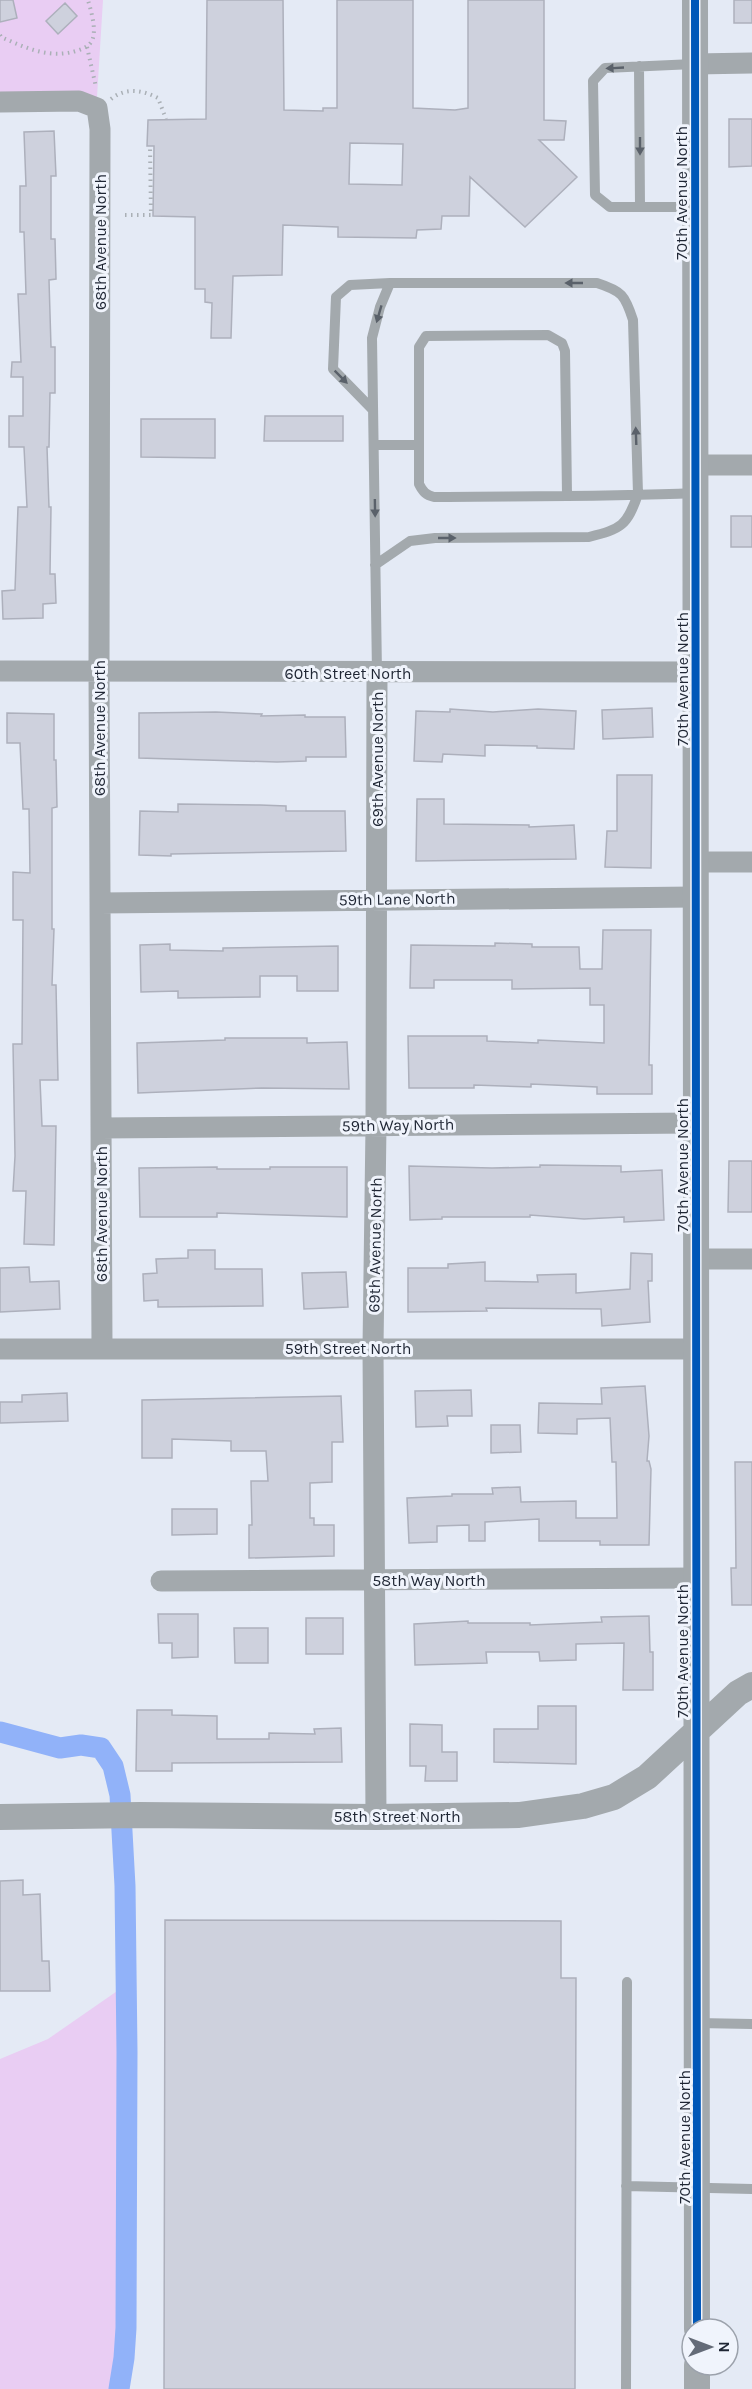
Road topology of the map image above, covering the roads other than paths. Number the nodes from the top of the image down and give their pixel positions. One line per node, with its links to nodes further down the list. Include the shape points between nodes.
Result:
1 (695, 0): 3 (street, 70th Avenue North)
2 (752, 63): 3 (street)
3 (695, 64): 4 (lane); 7 (street, 70th Avenue North)
4 (639, 66): 6 (lane, one-way to 6); 6 (lane, one-way to 6, via 605,68 593,81 595,195 610,207)
5 (0, 102): 19 (street, 68th Avenue North, via 101,98)
6 (640, 207): 7 (lane)
7 (695, 207): 12 (street, 70th Avenue North)
8 (390, 283): 9 (lane, one-way to 9, via 372,338); 9 (lane, one-way to 9, via 350,285 336,297 333,369); 16 (lane, one-way to 8, via 633,321 627,300 614,289 597,283)
9 (373, 410): 10 (lane)
10 (374, 445): 11 (lane); 17 (lane, one-way to 17)
11 (419, 445): 15 (lane, via 419,484 428,495); 15 (lane, via 419,347 426,336 548,335 562,343 565,351)
12 (695, 465): 13 (street); 14 (street, 70th Avenue North)
13 (752, 465)
14 (695, 493): 16 (lane); 20 (street, 70th Avenue North)
15 (567, 495): 16 (lane)
16 (638, 495): 17 (lane, one-way to 16, via 418,540 589,537 613,530 630,517)
17 (375, 565): 21 (lane)
18 (0, 671): 19 (street, 60th Street North)
19 (99, 671): 21 (street, 60th Street North); 26 (street, 68th Avenue North)
20 (695, 672): 21 (street, 60th Street North); 22 (street, 70th Avenue North)
21 (377, 673): 25 (street, 69th Avenue North)
22 (695, 862): 23 (street); 24 (street, 70th Avenue North)
23 (752, 862)
24 (694, 897): 25 (street, 59th Lane North); 27 (street, 70th Avenue North)
25 (377, 899): 26 (street, 59th Lane North); 28 (street, 69th Avenue North)
26 (100, 903): 29 (street, 68th Avenue North)
27 (695, 1123): 28 (street, 59th Way North); 30 (street, 70th Avenue North)
28 (376, 1125): 29 (street, 59th Way North); 33 (street, 69th Avenue North)
29 (101, 1128): 32 (street, 68th Avenue North)
30 (695, 1259): 31 (street); 35 (street, 70th Avenue North)
31 (752, 1259)
32 (102, 1348): 33 (street, 59th Street North); 34 (street, 59th Street North)
33 (373, 1348): 35 (street, 59th Street North); 37 (street, 69th Avenue North)
34 (0, 1349)
35 (696, 1349): 36 (street, 70th Avenue North)
36 (696, 1578): 37 (street, 58th Way North); 40 (street, 70th Avenue North)
37 (376, 1580): 38 (street, 58th Way North); 42 (street, 69th Avenue North)
38 (161, 1581)
39 (752, 1685): 40 (street, 58th Street North)
40 (696, 1732): 42 (street, 58th Street North, via 647,1777 614,1797 583,1806 519,1815); 44 (street, 70th Avenue North)
41 (0, 1817): 42 (street, 58th Street North)
42 (376, 1817)
43 (627, 1982): 46 (lane)
44 (697, 2023): 45 (lane); 47 (street, 70th Avenue North)
45 (752, 2024)
46 (626, 2186): 47 (lane); 50 (lane)
47 (697, 2187): 48 (lane); 49 (street, 70th Avenue North)
48 (752, 2189)
49 (697, 2317)
50 (626, 2389)

